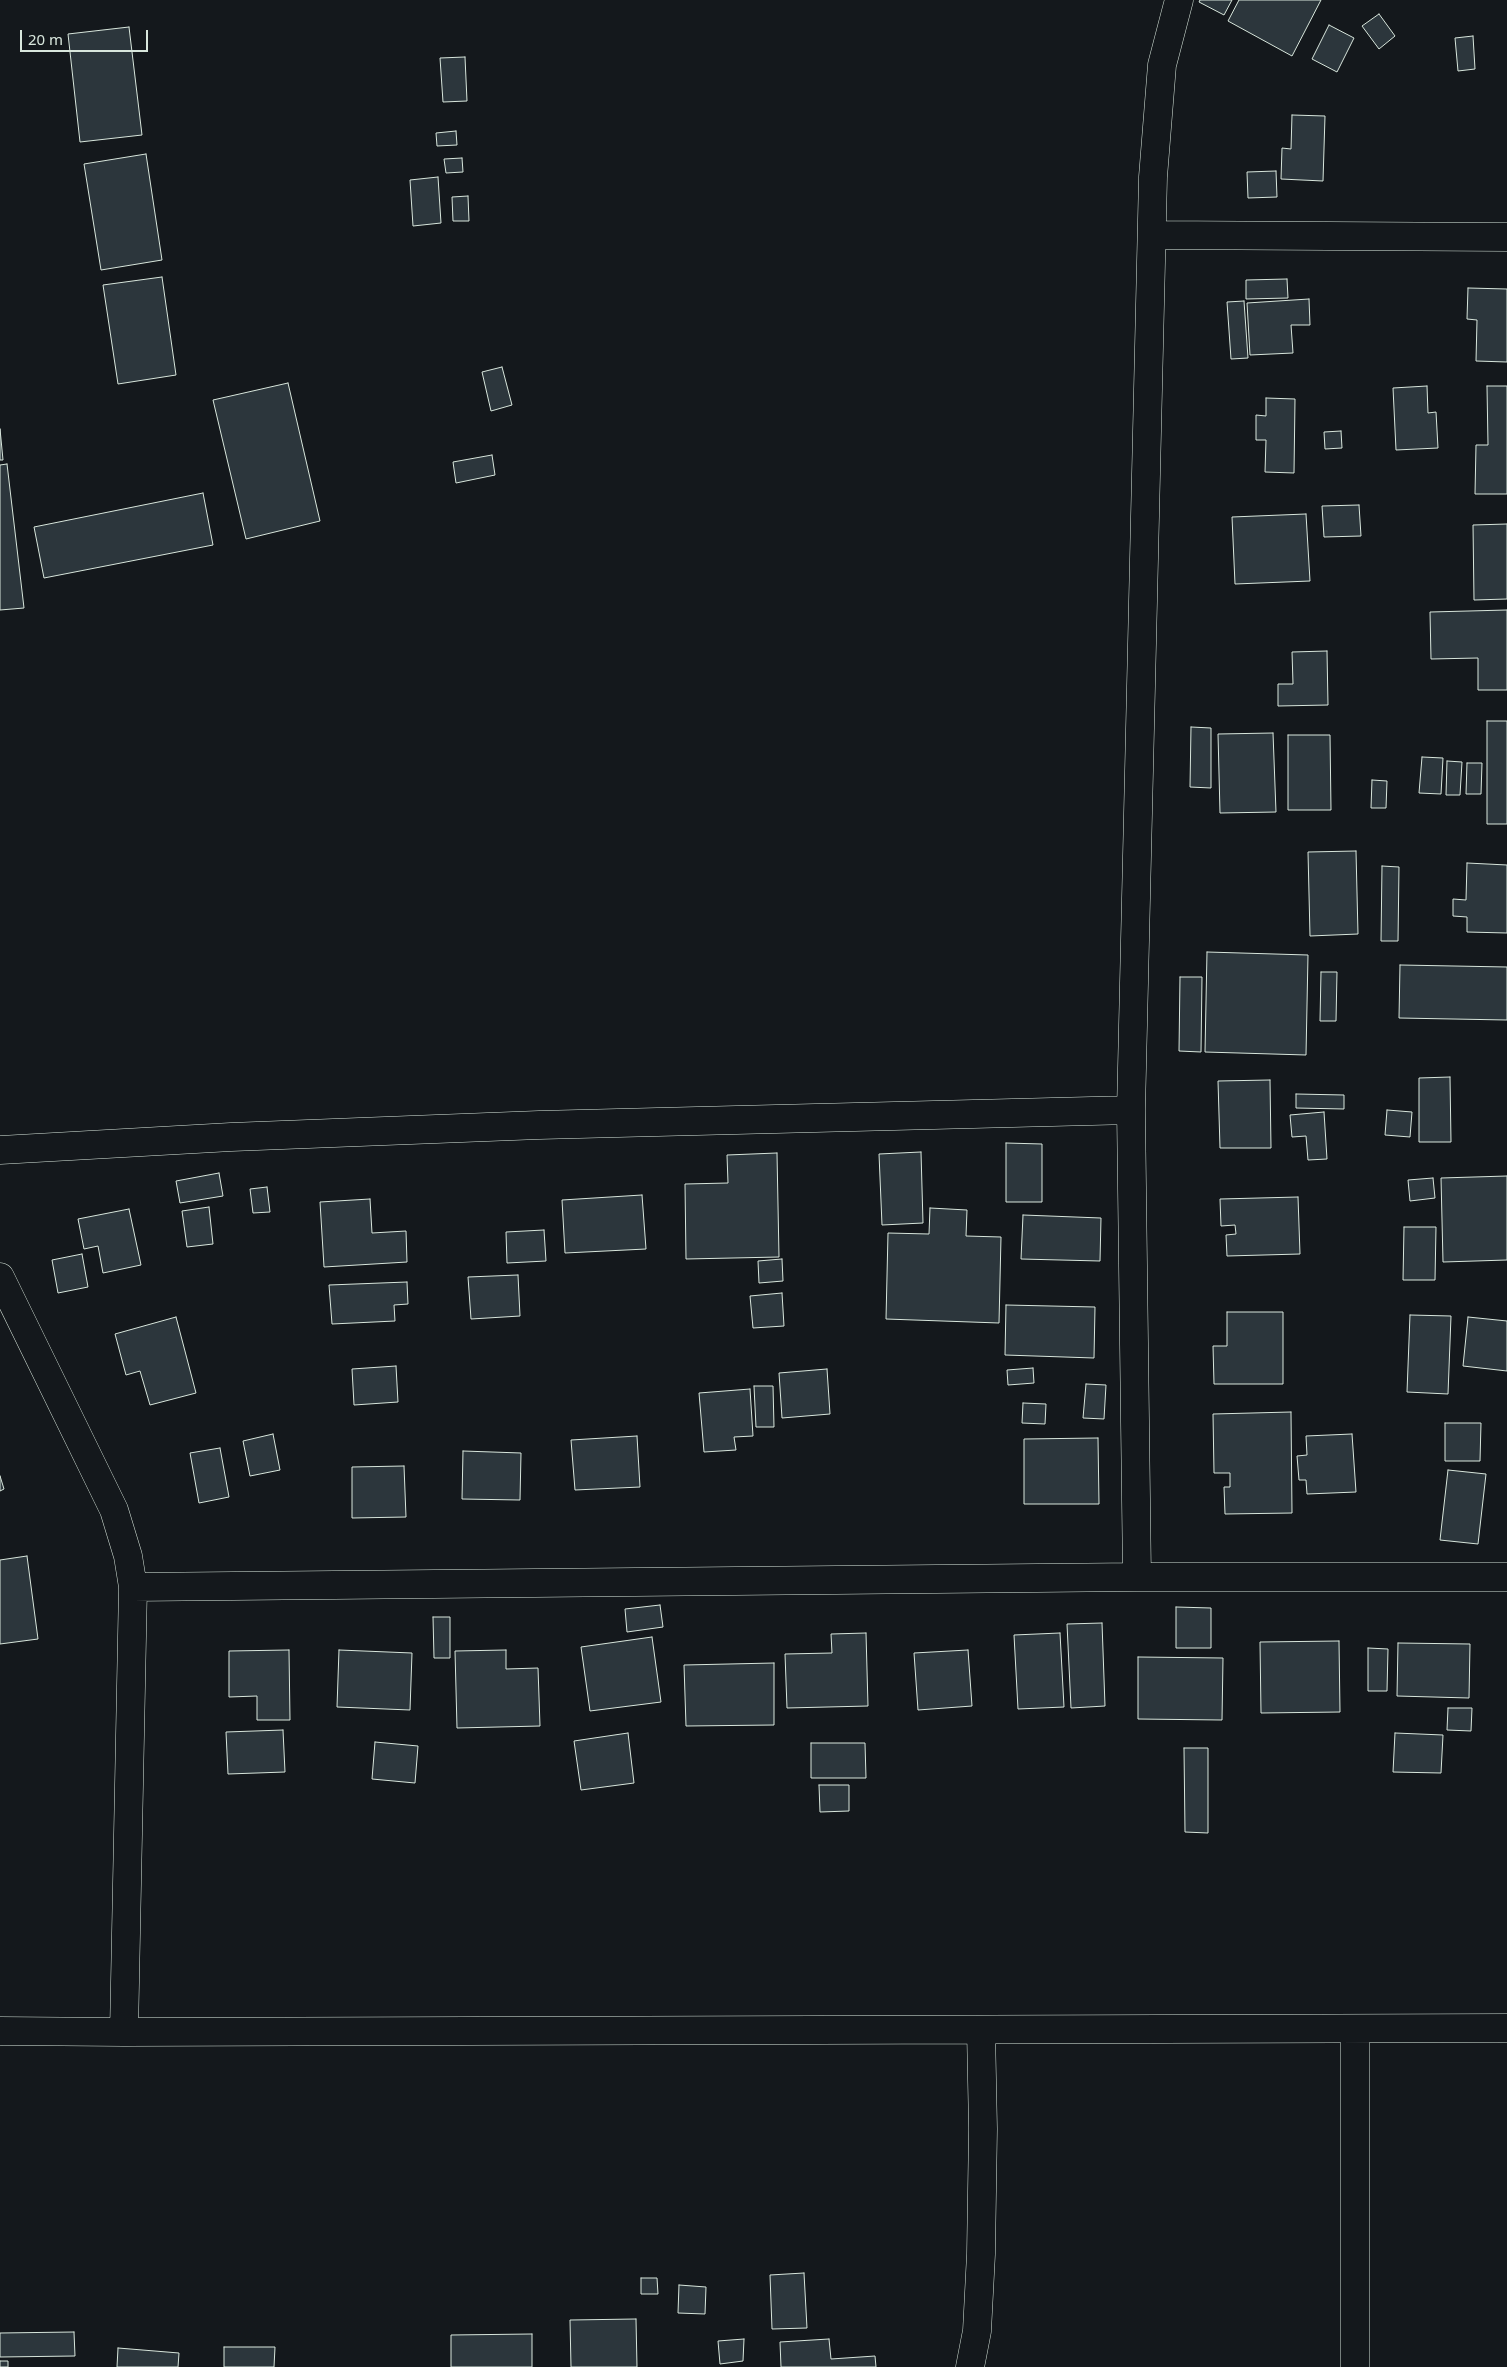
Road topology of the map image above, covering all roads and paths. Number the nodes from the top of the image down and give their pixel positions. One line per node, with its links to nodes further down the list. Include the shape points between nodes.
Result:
1 (1179, 0): 2 (street, via 1162,65)
2 (1152, 235): 3 (street); 4 (street)
3 (1507, 237)
4 (1131, 1110): 5 (street, via 539,1125); 7 (street)
5 (0, 1150)
6 (0, 1278): 9 (street, via 114,1510)
7 (1137, 1577): 8 (street); 9 (street)
8 (1507, 1577)
9 (134, 1587): 14 (street)
10 (1355, 2028): 11 (street); 12 (street); 16 (street)
11 (1507, 2028)
12 (981, 2030): 14 (street); 15 (street, via 981,2254 977,2331)
13 (0, 2031): 14 (street)
14 (124, 2032)
15 (970, 2367)
16 (1355, 2367)

